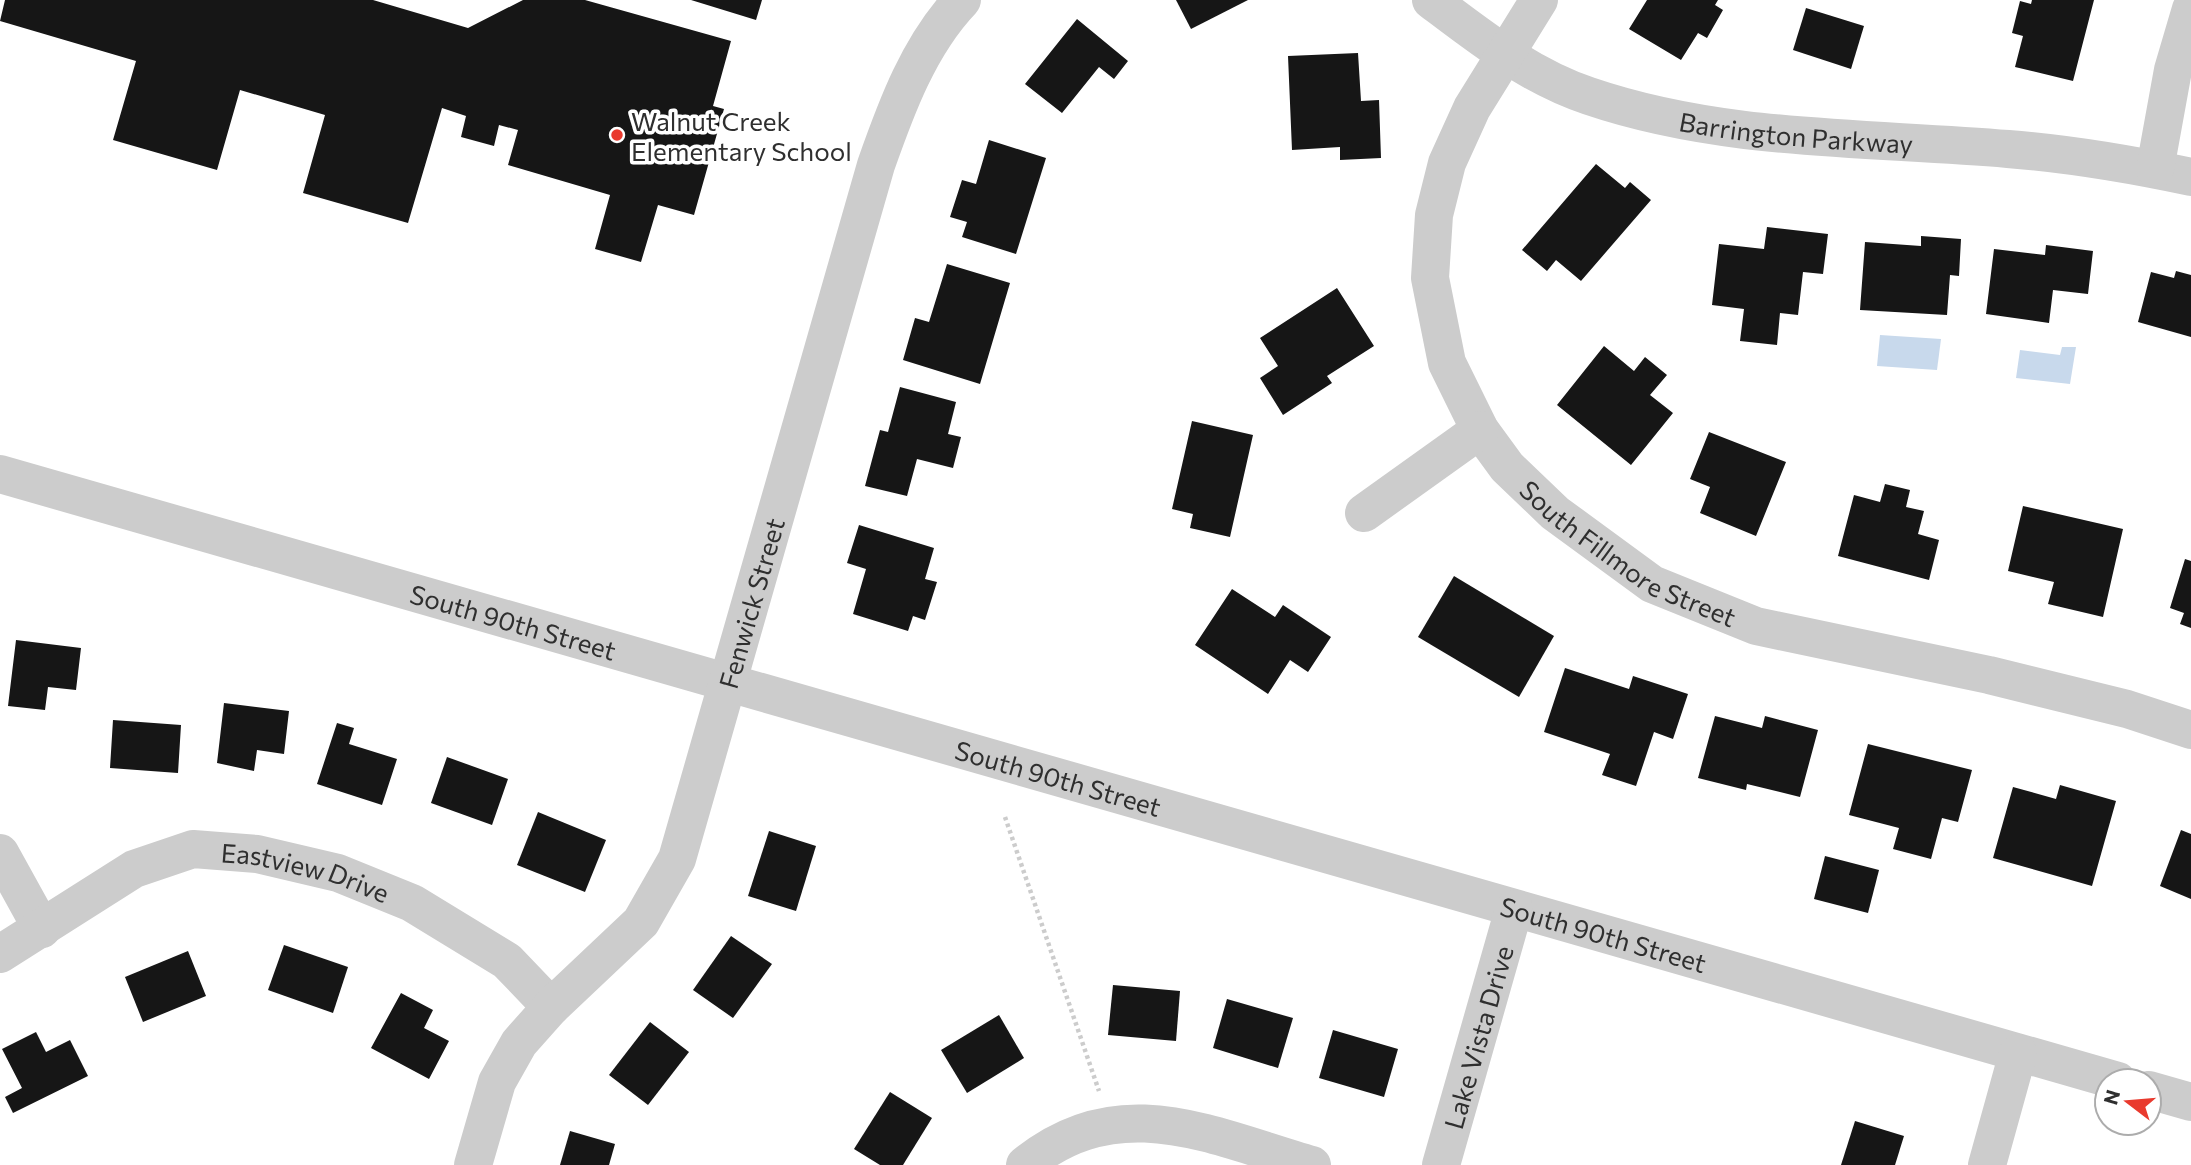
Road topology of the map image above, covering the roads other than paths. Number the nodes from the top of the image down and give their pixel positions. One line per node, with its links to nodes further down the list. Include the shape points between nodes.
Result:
1 (962, 0): 10 (street, Fenwick Street, via 935,34 911,77 876,165)
2 (1431, 0): 5 (street, Barrington Parkway)
3 (1538, 0): 5 (street, South Fillmore Street)
4 (2191, 9): 6 (street, via 2174,70)
5 (1505, 57): 6 (street, Barrington Parkway, via 1588,96 1685,120 1814,139 2008,149 2101,159); 7 (street, South Fillmore Street, via 1472,108 1447,163 1433,228 1430,278 1447,363)
6 (2173, 173)
7 (1480, 430): 9 (street); 11 (street, South Fillmore Street, via 1507,467 1555,513 1652,584 1756,626 1989,675)
8 (0, 474): 10 (street, South 90th Street)
9 (1364, 513)
10 (727, 680): 13 (street, South 90th Street); 16 (street, Fenwick Street, via 677,859 641,922)
11 (2191, 730)
12 (0, 853): 14 (street)
13 (1514, 909): 17 (street, South 90th Street); 24 (street, Lake Vista Drive)
14 (42, 929): 15 (street, Eastview Drive); 16 (street, Eastview Drive, via 134,869 193,849 257,854 338,873 412,904 507,961)
15 (0, 954)
16 (551, 1007): 21 (street, Fenwick Street, via 519,1043 497,1083)
17 (2018, 1053): 18 (street, South 90th Street); 25 (street)
18 (2093, 1074)
19 (2163, 1094): 20 (street)
20 (2191, 1102)
21 (473, 1165)
22 (1024, 1165): 23 (street, via 1072,1136 1097,1127 1149,1121)
23 (1312, 1165)
24 (1441, 1165)
25 (1987, 1165)

